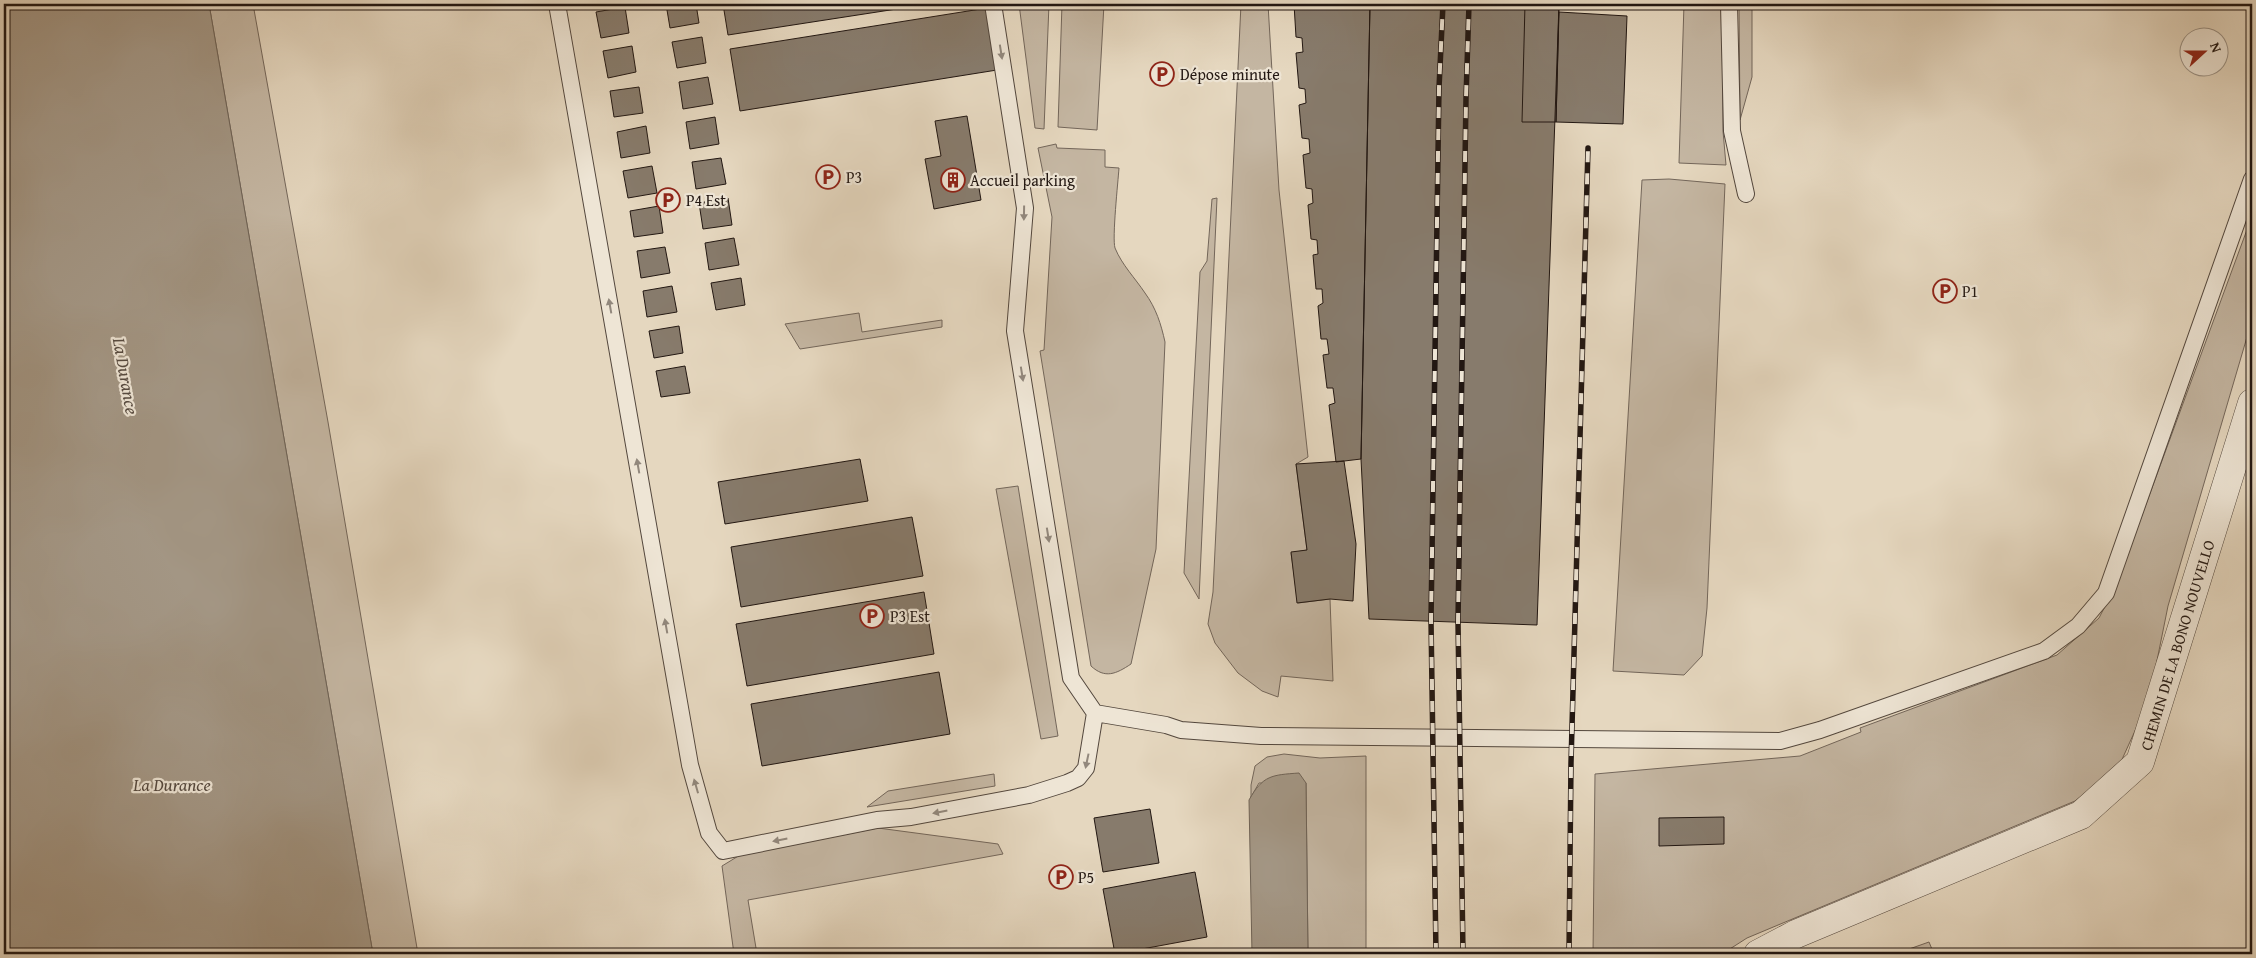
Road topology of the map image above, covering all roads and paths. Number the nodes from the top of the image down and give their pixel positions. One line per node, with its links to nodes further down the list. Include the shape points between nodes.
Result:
1 (557, 4): 7 (lane, one-way to 1, via 1086,768 1078,778 1048,790 723,851 709,833 689,756)
2 (993, 4): 7 (lane, one-way to 7, via 1025,208 1015,331 1071,678)
3 (1729, 4): 5 (lane, via 1732,131)
4 (2252, 179): 7 (lane, via 2106,593 2078,626 2044,651 1780,741 1261,736 1181,730)
5 (1746, 194)
6 (2252, 403): 8 (street, CHEMIN DE LA BONO NOUVELLO, via 2140,762 2081,815 1796,934)
7 (1095, 713)
8 (1758, 954)

